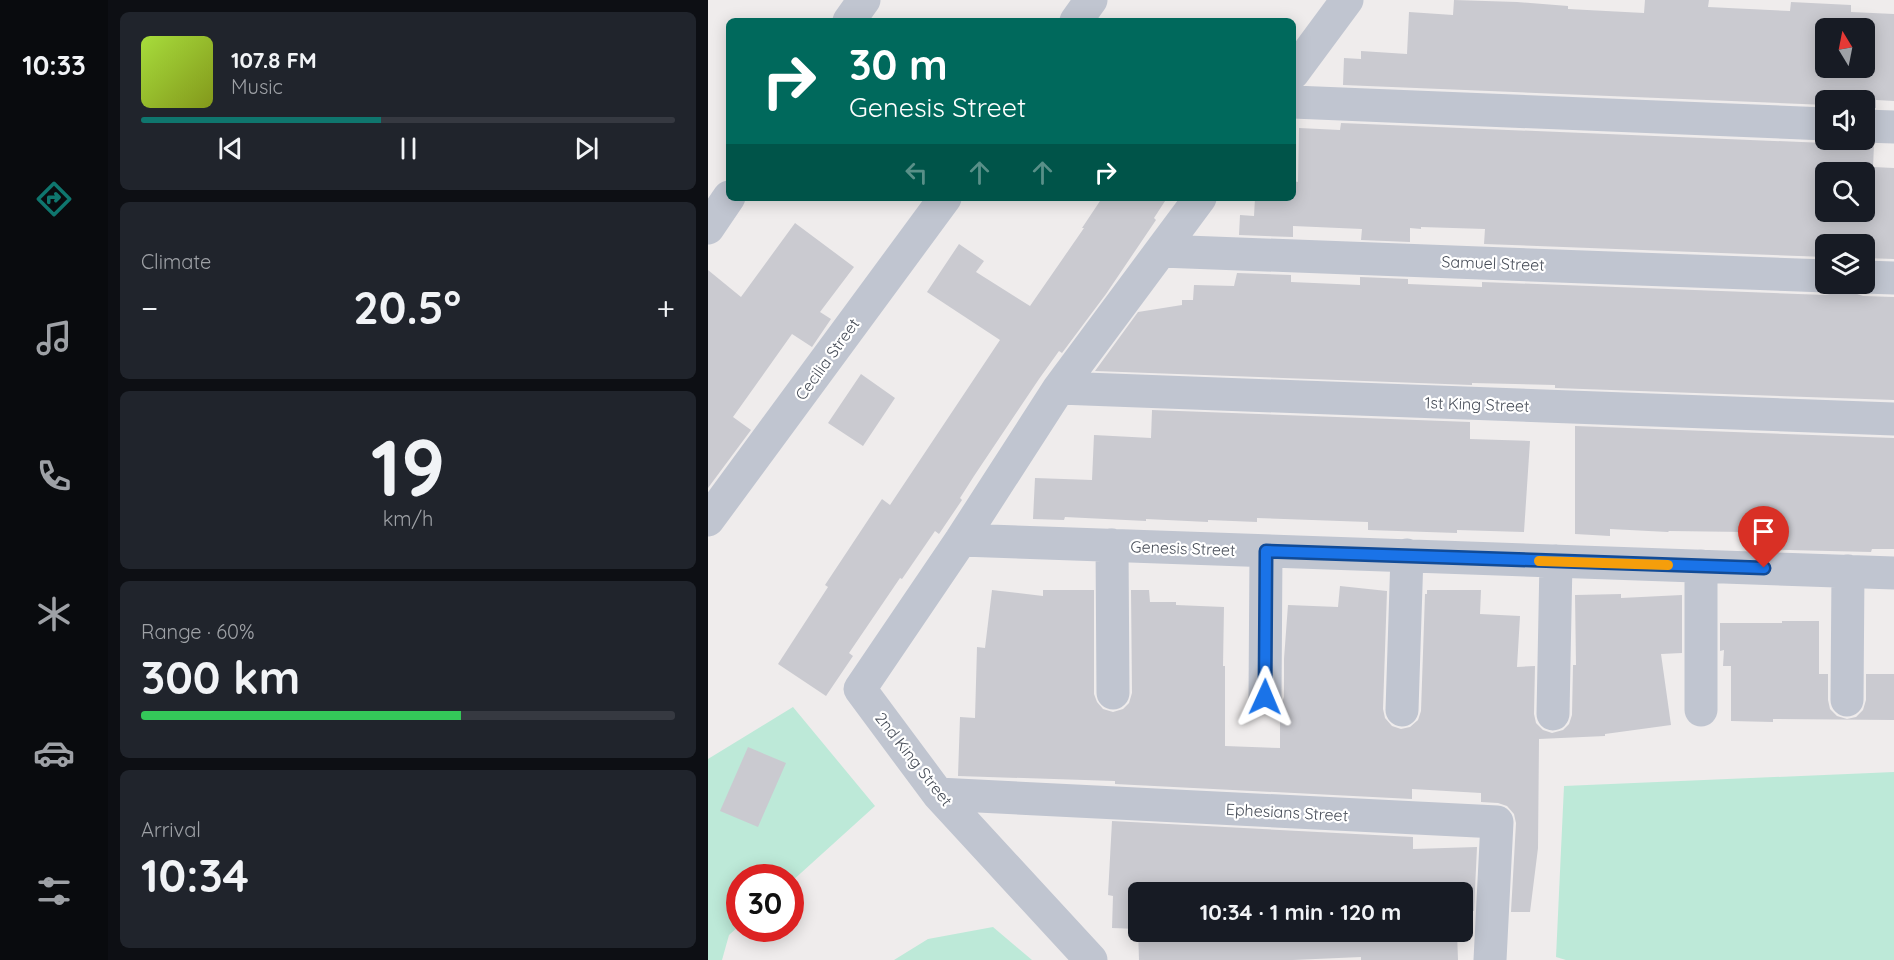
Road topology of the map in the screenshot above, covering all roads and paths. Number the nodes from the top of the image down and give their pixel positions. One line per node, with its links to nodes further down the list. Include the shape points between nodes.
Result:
1 (864, 0): 4 (street)
2 (1091, 0): 5 (street)
3 (1347, 0): 6 (street)
4 (851, 18)
5 (1078, 18)
6 (1296, 70)
7 (1296, 102): 8 (street)
8 (1815, 124)
9 (1875, 126): 10 (street)
10 (1894, 127)
11 (726, 201): 14 (street)
12 (943, 201): 21 (street, Cecilia Street)
13 (1198, 201): 15 (street)
14 (708, 228)
15 (1161, 250): 16 (street, Samuel Street); 19 (street)
16 (1815, 276)
17 (1875, 277): 18 (street)
18 (1894, 278)
19 (1059, 388): 20 (street, 1st King Street); 22 (street)
20 (1894, 419)
21 (708, 520)
22 (961, 540): 23 (street, Genesis Street); 36 (street, 2nd King Street, via 860,689)
23 (1112, 545): 24 (street, Genesis Street); 30 (street)
24 (1266, 551): 25 (street, Genesis Street); 31 (street)
25 (1407, 555): 26 (street, Genesis Street); 33 (street)
26 (1556, 561): 27 (street, Genesis Street); 35 (street)
27 (1701, 566): 28 (street, Genesis Street); 34 (street)
28 (1848, 571): 29 (street, Genesis Street); 32 (street)
29 (1894, 573)
30 (1113, 693)
31 (1265, 697)
32 (1847, 700)
33 (1402, 710)
34 (1701, 710)
35 (1553, 714)
36 (938, 794): 37 (street, 2nd King Street); 38 (street, Ephesians Street, via 1497,822)
37 (1091, 960)
38 (1490, 960)

